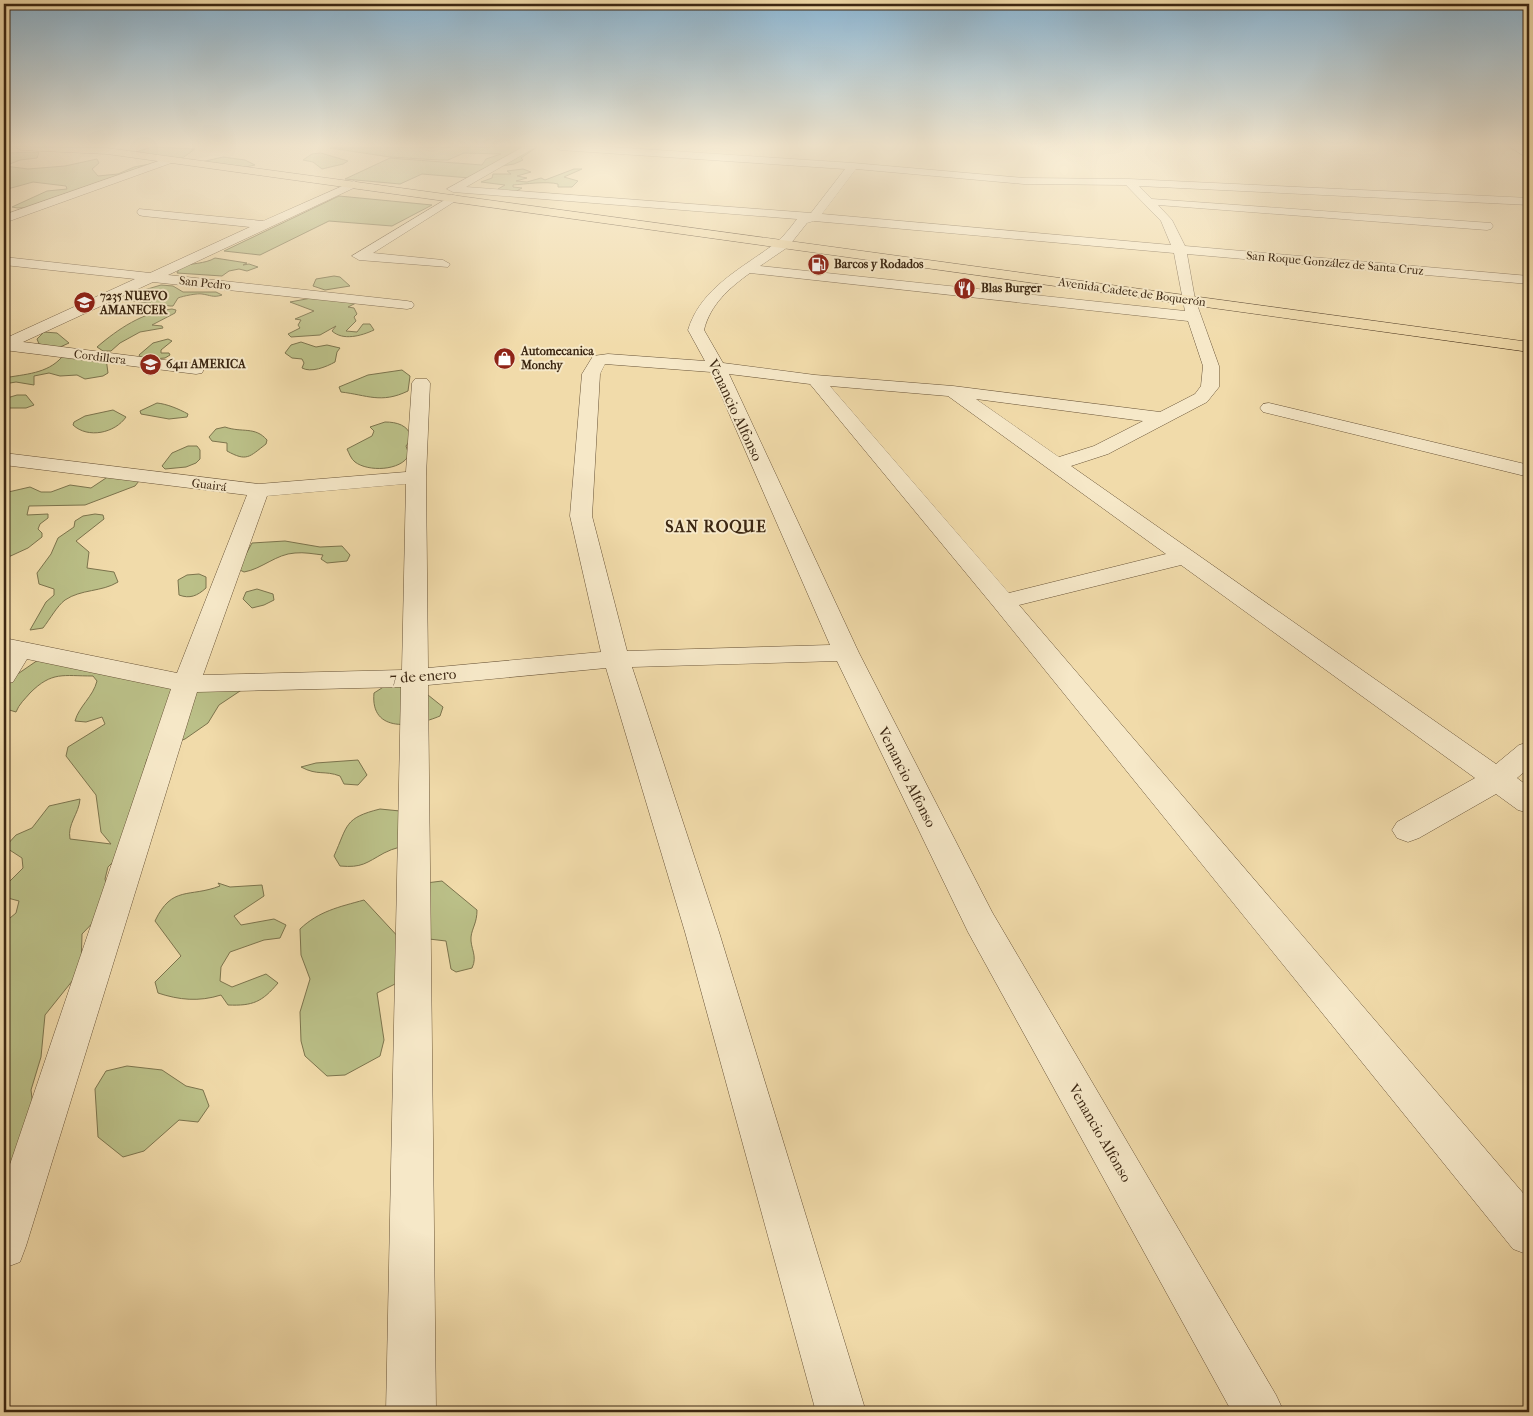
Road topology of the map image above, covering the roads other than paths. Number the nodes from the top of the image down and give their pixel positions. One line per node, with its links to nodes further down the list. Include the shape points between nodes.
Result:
1 (21, 213): 11 (street)
2 (153, 213): 12 (street)
3 (293, 213): 12 (street)
4 (424, 213): 17 (street, via 359,256)
5 (579, 213): 14 (main road, Avenida Cadete de Boquerón)
6 (752, 213): 10 (street, San Roque González de Santa Cruz)
7 (817, 213): 10 (street, Venancio Alfonso)
8 (1159, 213): 15 (street)
9 (1361, 213): 13 (street)
10 (814, 217): 14 (street, Venancio Alfonso, via 803,220); 15 (street, San Roque González de Santa Cruz)
11 (4, 219)
12 (268, 225): 19 (street)
13 (1487, 226)
14 (782, 244): 18 (street, Venancio Alfonso); 21 (main road, Avenida Cadete de Boquerón)
15 (1180, 249): 20 (street, San Roque González de Santa Cruz); 21 (street)
16 (4, 261): 19 (street, San Pedro)
17 (443, 264)
18 (750, 269): 23 (street); 26 (street, Venancio Alfonso, via 711,299 698,319 696,330)
19 (152, 278): 22 (street, San Pedro); 24 (street)
20 (1529, 280)
21 (1188, 299): 23 (street); 25 (main road, Avenida Cadete de Boquerón)
22 (407, 305)
23 (1196, 318): 32 (street, via 1211,366 1210,387 1201,398)
24 (4, 345): 27 (street, Cordillera)
25 (1529, 347)
26 (717, 367): 28 (street); 41 (street, Venancio Alfonso); 42 (street, via 608,359 598,360 591,374 581,516)
27 (196, 369)
28 (814, 380): 30 (street); 39 (street)
29 (421, 383): 36 (street)
30 (953, 391): 32 (street); 34 (street)
31 (1269, 408): 35 (street)
32 (1162, 418): 34 (street, via 1101,450)
33 (4, 459): 37 (street, Guairá)
34 (1054, 465): 38 (street)
35 (1529, 471)
36 (416, 477): 37 (street, Guairá); 44 (street)
37 (259, 490): 45 (street)
38 (1184, 557): 39 (street); 47 (street)
39 (1003, 602): 50 (street)
40 (12, 648): 43 (street); 45 (street, 7 de enero)
41 (846, 653): 42 (street, 7 de enero); 54 (street, Venancio Alfonso, via 980,922)
42 (616, 659): 44 (street, 7 de enero); 53 (street, via 702,932)
43 (4, 676)
44 (415, 678): 45 (street, 7 de enero); 52 (street)
45 (186, 684): 51 (street)
46 (1529, 752): 47 (street)
47 (1496, 780): 48 (street); 49 (street)
48 (1529, 802)
49 (1408, 830)
50 (1529, 1234)
51 (4, 1246)
52 (411, 1412)
53 (841, 1412)
54 (1259, 1412)

